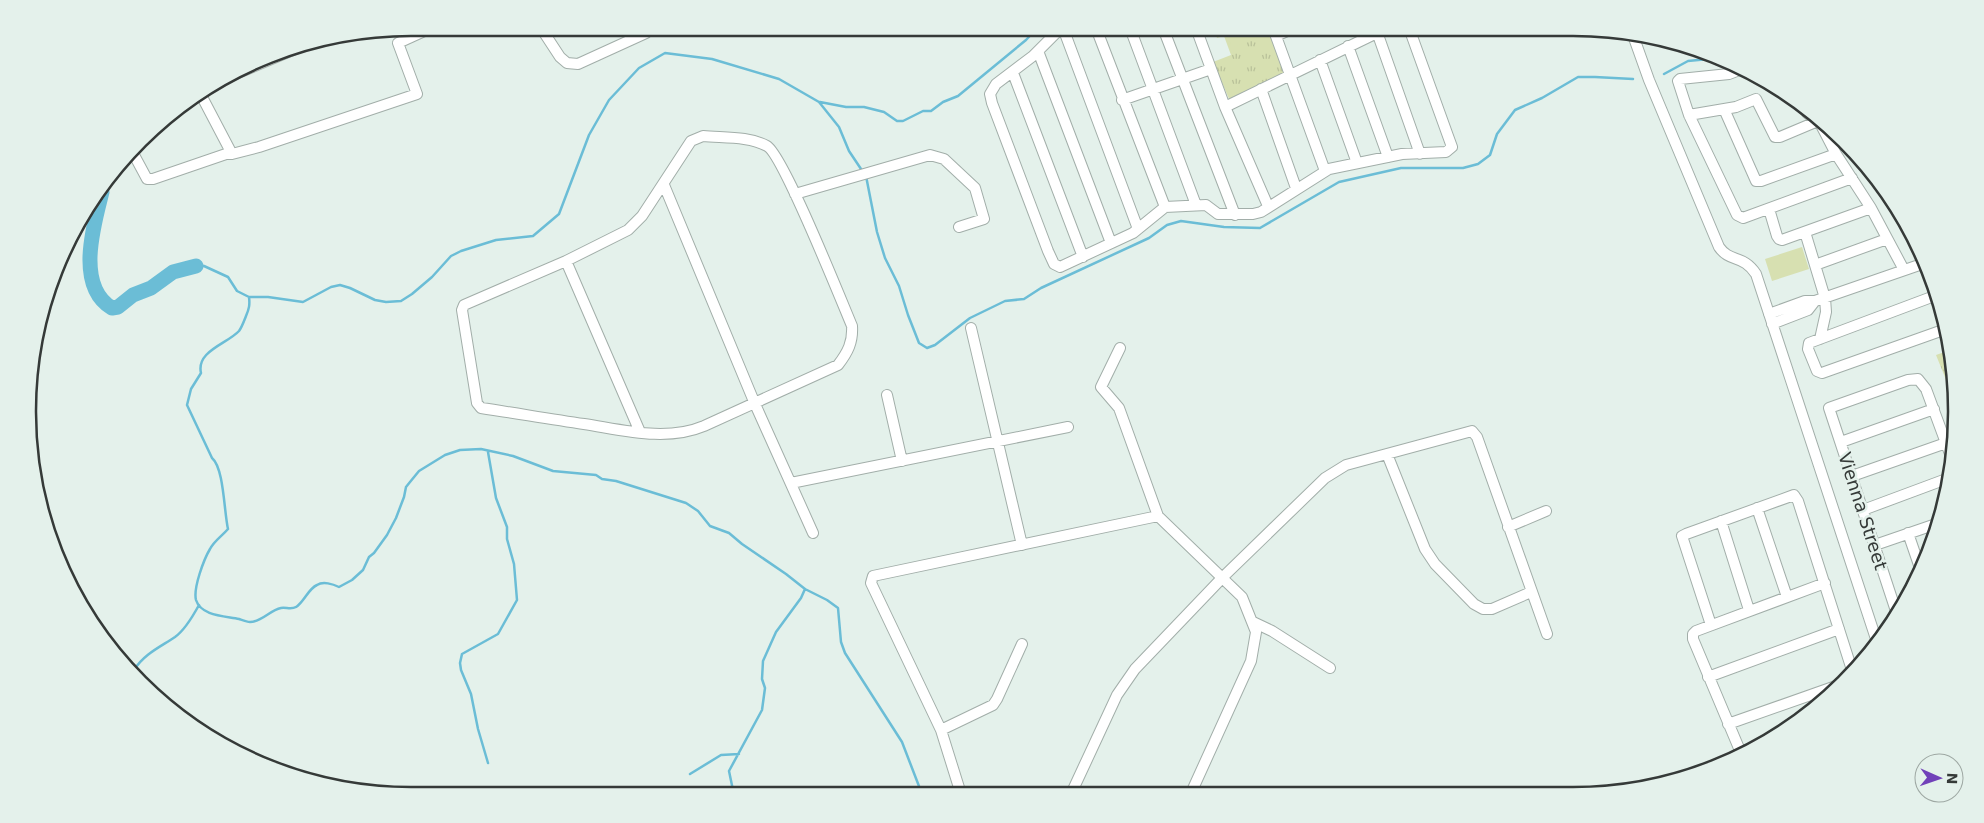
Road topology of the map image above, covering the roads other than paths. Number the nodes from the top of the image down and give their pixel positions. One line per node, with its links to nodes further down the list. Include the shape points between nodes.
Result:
1 (413, 36): 32 (street, via 398,43 417,94)
2 (546, 36): 3 (street, via 560,57 567,63 578,64)
3 (639, 36)
4 (1055, 36): 16 (street)
5 (1067, 36): 50 (street)
6 (1099, 36): 26 (street)
7 (1133, 36): 24 (street)
8 (1166, 36): 22 (street)
9 (1199, 36): 18 (street)
10 (1276, 36): 21 (street)
11 (1369, 36): 15 (street)
12 (1384, 36): 33 (street)
13 (1412, 36): 33 (street, via 1452,147 1446,152)
14 (1635, 41): 61 (street, via 1720,247 1728,256 1743,260 1753,268)
15 (1348, 46): 17 (street); 36 (street)
16 (1038, 51): 19 (street); 53 (street)
17 (1320, 60): 21 (street); 37 (street)
18 (1211, 69): 22 (street); 27 (street)
19 (1013, 72): 54 (street); 54 (street, via 996,84 990,94 1048,251 1058,266)
20 (1733, 73): 29 (street, via 1680,79 1678,84)
21 (1290, 74): 23 (street); 38 (street)
22 (1182, 79): 24 (street); 48 (street)
23 (1261, 89): 27 (street); 41 (street)
24 (1152, 90): 26 (street); 43 (street)
25 (203, 99): 32 (street)
26 (1122, 100): 45 (street)
27 (1225, 107): 44 (street)
28 (1724, 109): 29 (street); 30 (street, via 1756,100 1775,137); 34 (street, via 1756,181)
29 (1689, 115): 47 (street, via 1737,215 1743,218)
30 (1813, 123)
31 (1825, 134): 34 (street)
32 (232, 154): 35 (street, via 153,179 147,179)
33 (1420, 154): 36 (street)
34 (1836, 154): 39 (street)
35 (136, 157)
36 (1388, 157): 37 (street)
37 (1357, 163): 38 (street)
38 (1325, 171): 41 (street)
39 (1852, 178): 46 (street); 47 (street)
40 (664, 184): 42 (street, via 691,141 703,136 753,141 769,147); 55 (street, via 628,230); 67 (street)
41 (1296, 188): 44 (street)
42 (795, 194): 49 (street, via 930,155 944,159 975,188 984,219); 67 (street, via 852,326 852,337 847,353 838,365)
43 (1196, 205): 45 (street); 48 (street, via 1208,206 1218,214)
44 (1268, 206): 48 (street, via 1261,212)
45 (1165, 207): 50 (street)
46 (1871, 208): 51 (street); 52 (street)
47 (1769, 209): 51 (street, via 1779,239)
48 (1235, 214)
49 (959, 227)
50 (1138, 229): 53 (street)
51 (1805, 232): 56 (street)
52 (1887, 239): 56 (street); 58 (street)
53 (1112, 242): 54 (street)
54 (1083, 257)
55 (566, 261): 70 (street); 70 (street, via 464,305 462,310 478,402 481,408)
56 (1815, 265): 60 (street)
57 (1918, 265): 58 (street)
58 (1904, 270): 60 (street)
59 (1930, 298): 64 (street)
60 (1820, 300): 61 (street, via 1805,301); 64 (street, via 1826,312)
61 (1770, 319): 101 (street)
62 (971, 328): 71 (street)
63 (1939, 331): 64 (street, via 1820,374 1808,349 1809,344)
64 (1820, 339)
65 (1120, 348): 82 (street, via 1101,387 1119,408)
66 (888, 395): 75 (street)
67 (755, 404): 70 (street, via 690,432); 78 (street)
68 (1934, 408): 72 (street); 72 (street, Vienna Street, via 1925,387 1914,378 1829,408); 73 (street)
69 (1068, 427): 71 (street)
70 (640, 432)
71 (997, 442): 75 (street); 88 (street)
72 (1841, 442): 76 (street, Vienna Street)
73 (1946, 443): 76 (street)
74 (1387, 454): 85 (street, via 1472,431 1477,437); 91 (street, via 1346,466 1324,478); 93 (street, via 1425,549 1435,564 1474,604 1492,609)
75 (902, 460): 78 (street)
76 (1852, 476): 80 (street, Vienna Street)
77 (1942, 481): 80 (street)
78 (791, 483): 86 (street)
79 (1757, 508): 83 (street); 92 (street, via 1790,496 1796,497); 94 (street)
80 (1863, 510): 89 (street, Vienna Street)
81 (1546, 511): 85 (street)
82 (1158, 516): 88 (street); 91 (street)
83 (1721, 521): 96 (street); 98 (street, via 1682,538)
84 (1930, 526): 87 (street)
85 (1508, 527): 93 (street)
86 (813, 533)
87 (1908, 533): 89 (street); 90 (street)
88 (1022, 545): 108 (street, via 871,579)
89 (1875, 545): 95 (street, Vienna Street)
90 (1917, 559)
91 (1223, 577): 97 (street, via 1242,597); 111 (street, via 1135,669 1117,696)
92 (1825, 583): 94 (street); 99 (street)
93 (1531, 592): 100 (street)
94 (1787, 597): 96 (street)
95 (1894, 604)
96 (1749, 610): 98 (street)
97 (1253, 622): 104 (street); 112 (street, via 1256,632 1251,661)
98 (1711, 625): 105 (street, via 1694,632 1692,637)
99 (1839, 630): 103 (street); 105 (street)
100 (1547, 634)
101 (1874, 635)
102 (1022, 644): 108 (street, via 992,705)
103 (1850, 664)
104 (1330, 668)
105 (1708, 677): 107 (street)
106 (1824, 690): 107 (street)
107 (1728, 724): 109 (street)
108 (941, 730): 110 (street)
109 (1739, 748)
110 (959, 787)
111 (1074, 787)
112 (1193, 787)

